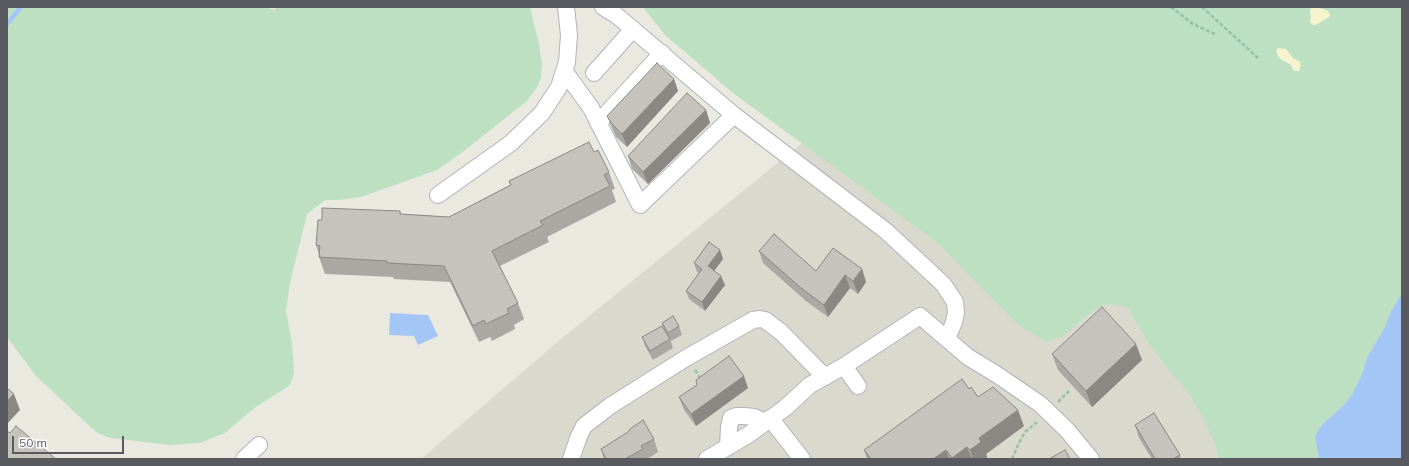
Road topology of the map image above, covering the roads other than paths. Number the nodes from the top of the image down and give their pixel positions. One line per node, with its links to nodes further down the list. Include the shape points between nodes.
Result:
1 (566, 7): 5 (lane, via 569,44)
2 (603, 7): 3 (lane)
3 (633, 29): 4 (lane); 6 (lane)
4 (662, 53): 7 (lane, via 693,90); 8 (lane)
5 (565, 72): 8 (lane, via 591,108); 9 (lane, via 559,87 542,113 511,143)
6 (594, 73)
7 (734, 115): 8 (lane, via 640,205 626,161); 10 (lane, via 886,231 943,284 954,302 956,313)
8 (598, 123)
9 (438, 195)
10 (948, 338): 11 (lane, via 920,316); 21 (lane, via 968,357 1040,404 1067,430)
11 (844, 366): 12 (lane); 13 (lane)
12 (825, 377): 14 (lane, via 810,385 785,408); 18 (lane, via 781,332 765,320 750,321 677,364 584,426)
13 (858, 386)
14 (767, 420): 16 (lane); 16 (lane, via 744,416 731,418); 20 (lane)
15 (259, 445): 17 (lane)
16 (728, 447): 19 (lane)
17 (244, 459)
18 (571, 459)
19 (707, 459)
20 (802, 459)
21 (1091, 459)

